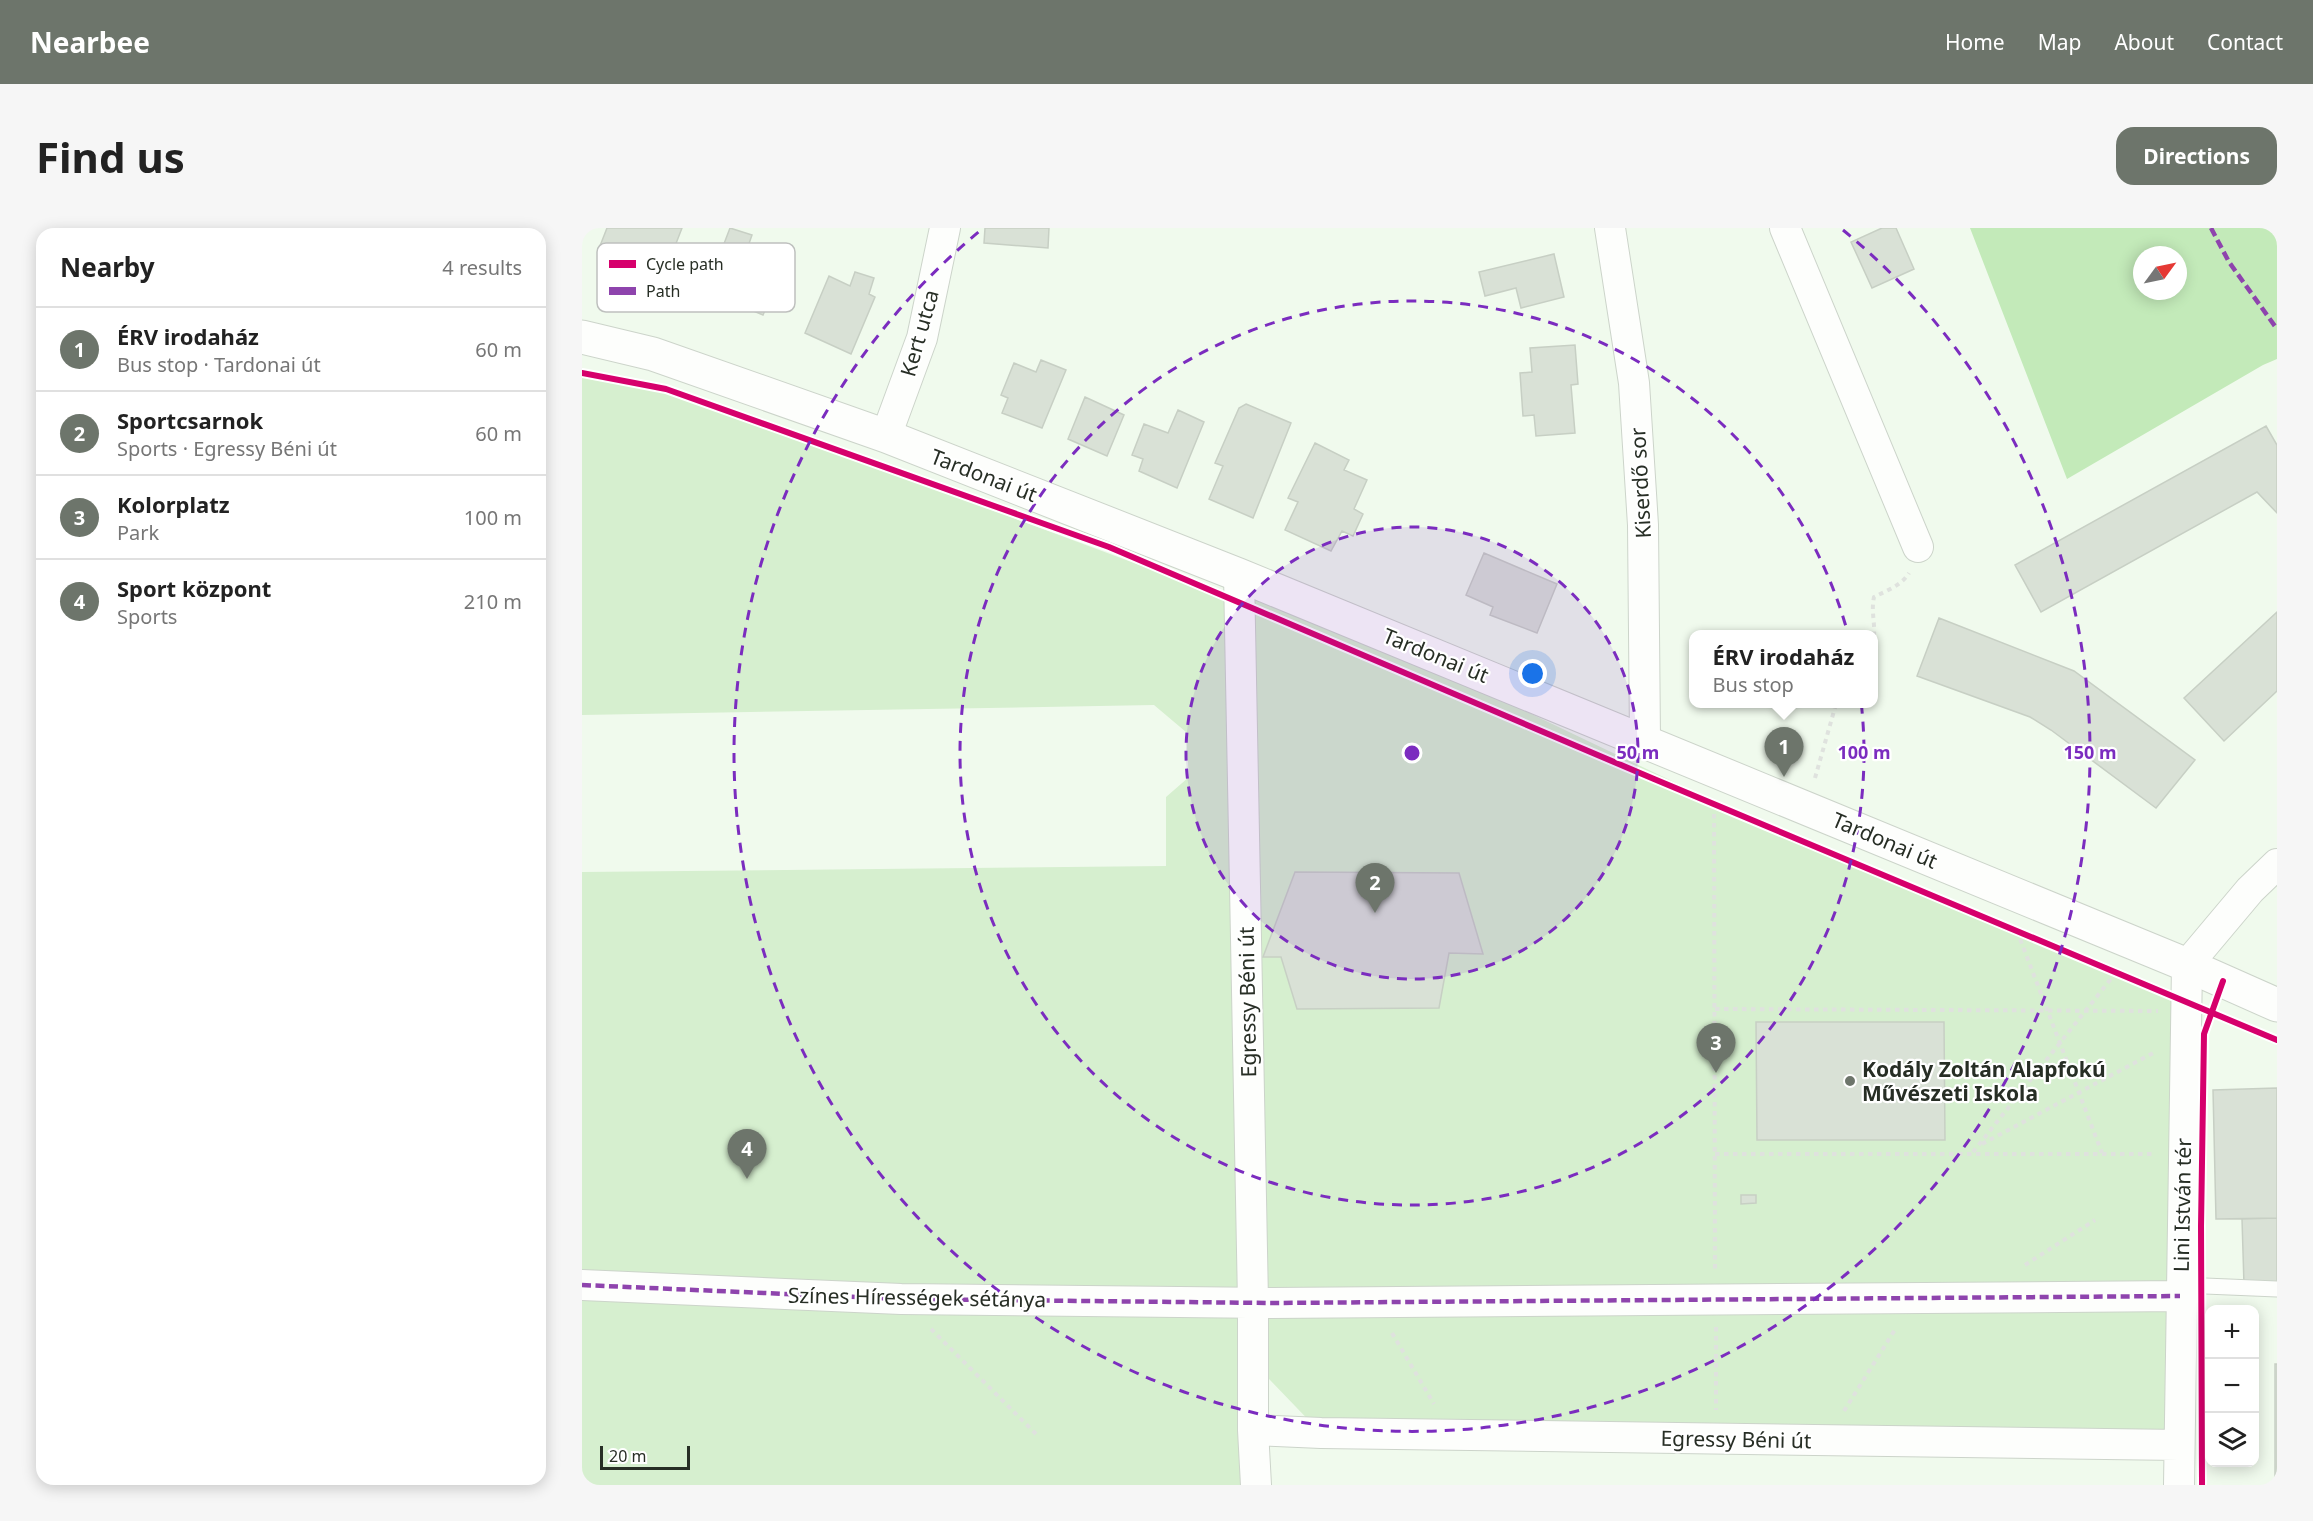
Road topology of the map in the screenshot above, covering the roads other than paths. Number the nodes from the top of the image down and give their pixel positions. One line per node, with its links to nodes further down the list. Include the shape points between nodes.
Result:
1 (945, 228): 5 (street, Kert utca, via 922,338)
2 (1610, 228): 8 (street, Kiserdő sor, via 1634,383 1643,525)
3 (1785, 228): 6 (street)
4 (582, 337): 5 (street, Tardonai út, via 653,354)
5 (886, 436): 7 (street, Tardonai út)
6 (1918, 547)
7 (1239, 575): 8 (street, Tardonai út); 15 (street, Egressy Béni út)
8 (1645, 740): 10 (street, Tardonai út)
9 (2277, 864): 10 (street)
10 (2187, 965): 11 (street, Tardonai út); 14 (street, Lini István tér)
11 (2277, 1005)
12 (582, 1285): 15 (street, Színes Hírességek sétánya, via 901,1299)
13 (2277, 1288): 14 (lane)
14 (2180, 1290): 15 (street, Színes Hírességek sétánya, via 1915,1297); 17 (street, Lini István tér)
15 (1253, 1302): 16 (street, Egressy Béni út)
16 (1254, 1441): 17 (street, Egressy Béni út, via 1454,1435); 18 (street)
17 (2179, 1444): 19 (street)
18 (1256, 1485)
19 (2178, 1485)

